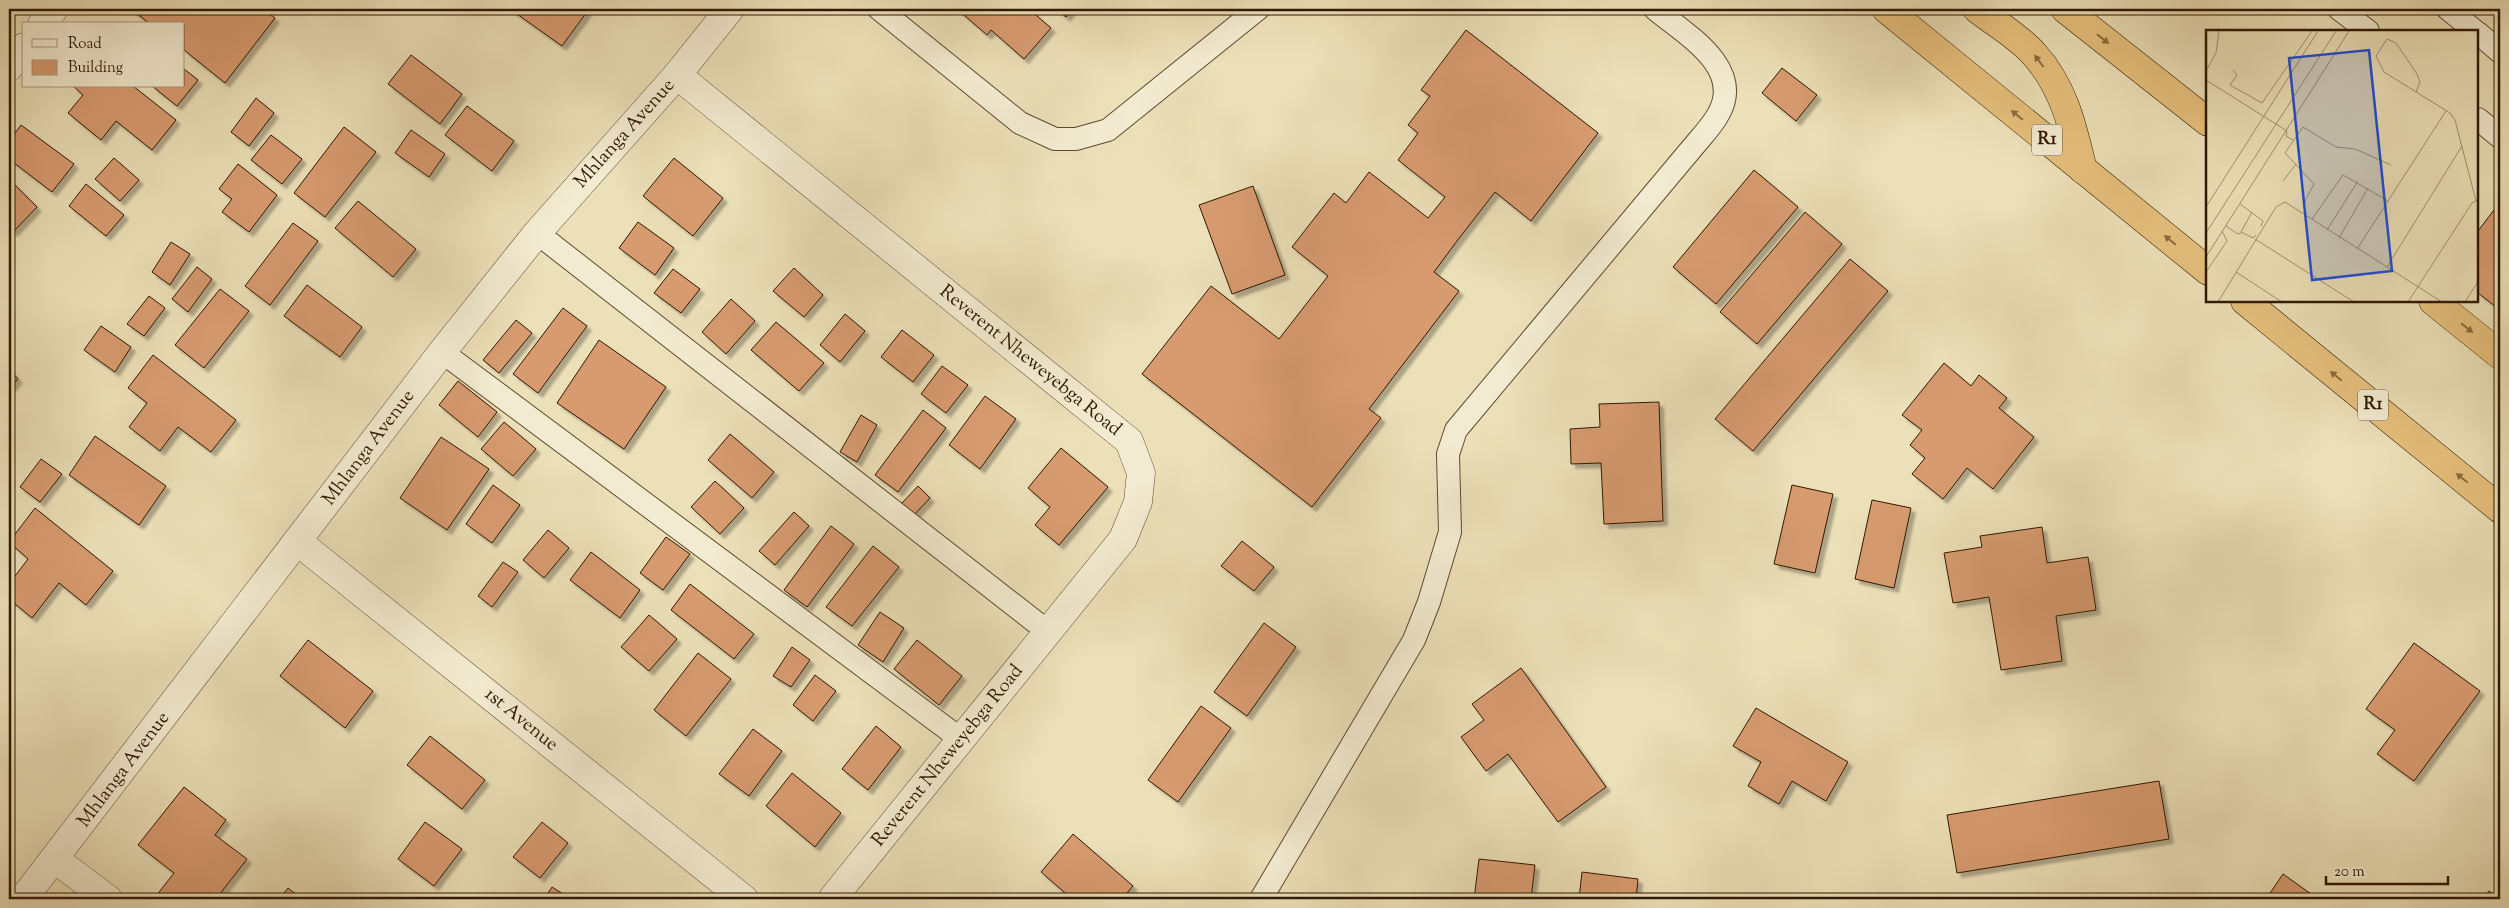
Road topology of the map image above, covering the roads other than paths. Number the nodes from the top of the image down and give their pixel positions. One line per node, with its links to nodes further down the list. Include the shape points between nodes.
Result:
1 (54, 9): 11 (street)
2 (730, 9): 18 (street, Mhlanga Avenue)
3 (879, 9): 4 (lane, via 1020,122 1055,139 1076,140 1108,130)
4 (1258, 9)
5 (1655, 9): 38 (lane, via 1716,60 1726,86 1720,112 1456,430 1448,454 1450,532 1414,640)
6 (1886, 9): 22 (highway, R1, one-way to 6)
7 (1977, 9): 22 (highway, one-way to 7, via 2067,108 2053,80 2034,53)
8 (2065, 9): 19 (highway, one-way to 19)
9 (2339, 9): 12 (lane)
10 (2448, 9): 13 (lane)
11 (44, 22)
12 (2367, 30)
13 (2474, 30)
14 (2479, 34): 16 (lane)
15 (22, 50): 17 (street)
16 (2500, 52)
17 (9, 66)
18 (677, 75): 23 (street, Mhlanga Avenue); 31 (street, Reverent Nheweyebga Road, via 1130,441 1141,473 1138,502 1123,539)
19 (2206, 120)
20 (2479, 120): 21 (lane)
21 (2500, 137)
22 (2083, 170): 24 (highway, R1, one-way to 22)
23 (537, 232): 27 (street, Mhlanga Avenue); 31 (lane)
24 (2206, 269)
25 (2246, 302): 29 (highway, R1, one-way to 25)
26 (2434, 302): 28 (highway, one-way to 28)
27 (442, 352): 30 (street, Mhlanga Avenue); 32 (lane)
28 (2500, 355)
29 (2500, 509)
30 (297, 541): 33 (street, Mhlanga Avenue); 36 (street, 1st Avenue)
31 (1047, 631): 32 (street, Reverent Nheweyebga Road)
32 (962, 740): 37 (street, Reverent Nheweyebga Road)
33 (56, 860): 34 (street, Mhlanga Avenue); 35 (street)
34 (23, 899)
35 (108, 899)
36 (744, 899)
37 (832, 899)
38 (1261, 899)

